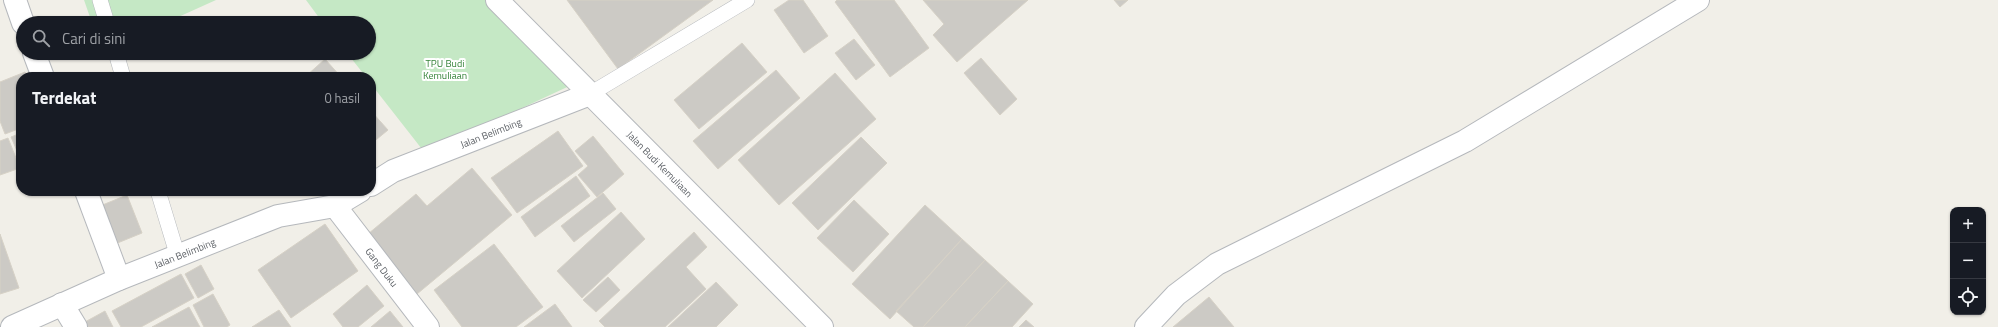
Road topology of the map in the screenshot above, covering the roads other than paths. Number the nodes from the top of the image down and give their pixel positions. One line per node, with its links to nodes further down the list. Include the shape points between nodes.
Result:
1 (15, 0): 6 (street)
2 (100, 0): 7 (lane)
3 (497, 0): 12 (street, Jalan Budi Kemuliaan)
4 (747, 0): 12 (lane)
5 (1698, 0): 25 (street, via 1465,141 1217,264 1176,295)
6 (21, 16)
7 (105, 16)
8 (37, 60): 10 (street)
9 (118, 60): 11 (lane)
10 (41, 72)
11 (122, 72)
12 (590, 94): 13 (street, Jalan Belimbing, via 393,171); 24 (street, Jalan Budi Kemuliaan)
13 (376, 182)
14 (88, 196): 19 (street)
15 (160, 196): 18 (lane)
16 (352, 196): 17 (street, Jalan Belimbing)
17 (335, 206): 18 (street, Jalan Belimbing, via 278,216); 23 (street, Gang Duku)
18 (178, 257): 19 (street, Jalan Belimbing)
19 (119, 279): 20 (street, Jalan Belimbing)
20 (62, 304): 21 (street, Jalan Belimbing); 22 (street)
21 (12, 327)
22 (76, 327)
23 (428, 327)
24 (822, 327)
25 (1146, 327)

